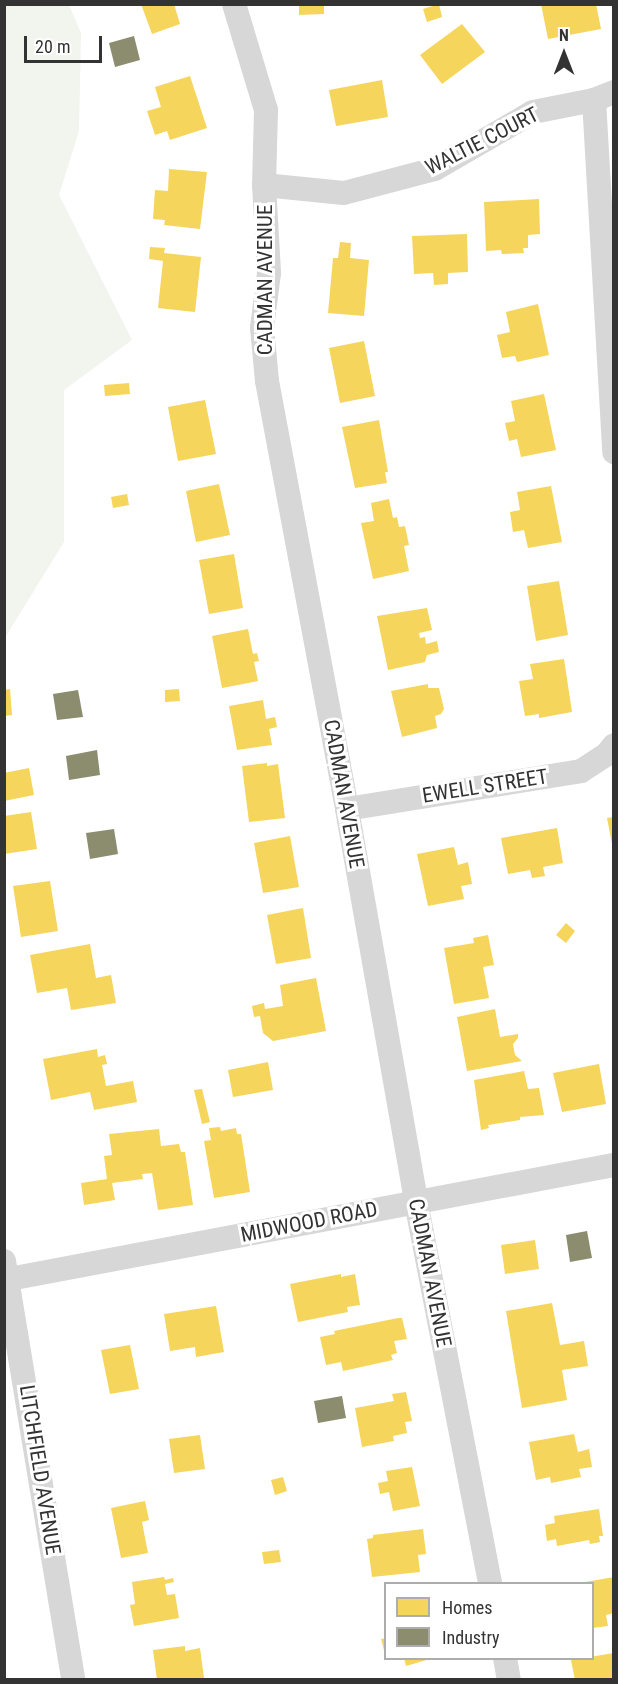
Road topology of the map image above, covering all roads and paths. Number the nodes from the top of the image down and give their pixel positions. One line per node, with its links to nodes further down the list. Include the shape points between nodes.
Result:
1 (234, 4): 3 (street, CADMAN AVENUE, via 266,110)
2 (604, 96): 3 (street, WALTIE COURT, via 532,112 435,170 344,193); 4 (street)
3 (264, 185): 6 (street, CADMAN AVENUE, via 269,273 262,328 267,381)
4 (614, 452)
5 (614, 745): 6 (street, EWELL STREET, via 581,771)
6 (347, 809): 8 (street, CADMAN AVENUE)
7 (614, 1165): 8 (street, MIDWOOD ROAD)
8 (416, 1202): 9 (street, MIDWOOD ROAD); 10 (street, CADMAN AVENUE)
9 (6, 1274): 12 (street, LITCHFIELD AVENUE)
10 (490, 1582)
11 (505, 1660): 13 (street)
12 (73, 1680)
13 (509, 1680)

